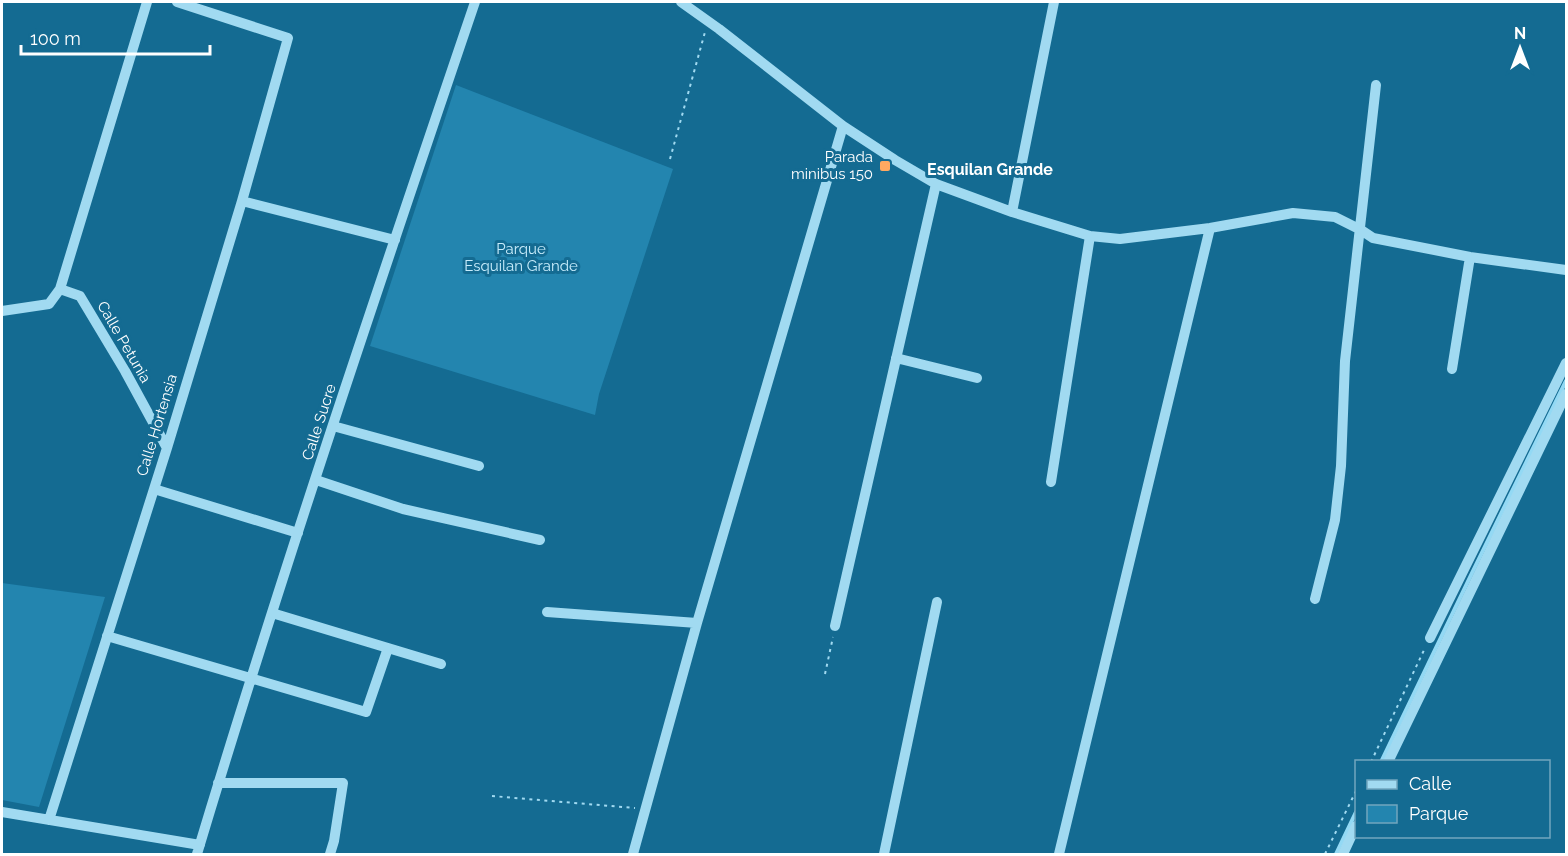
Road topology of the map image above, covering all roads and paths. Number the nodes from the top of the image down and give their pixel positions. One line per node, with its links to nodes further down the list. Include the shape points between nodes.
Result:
1 (147, 2): 19 (street)
2 (177, 2): 11 (street, Calle Hortensia, via 288,38)
3 (475, 2): 16 (street, Calle Sucre)
4 (681, 2): 6 (street)
5 (1054, 2): 12 (street)
6 (708, 21): 8 (street); 9 (path)
7 (1376, 85): 14 (street)
8 (843, 126): 10 (street); 38 (street)
9 (670, 159)
10 (936, 184): 12 (street); 21 (street)
11 (242, 201): 16 (street); 27 (street, Calle Hortensia)
12 (1012, 212): 15 (street)
13 (1210, 228): 14 (street, via 1293,213 1335,217); 15 (street, via 1120,239); 59 (street)
14 (1361, 230): 17 (street, via 1373,238); 34 (street, via 1345,361 1335,520)
15 (1090, 236): 30 (street)
16 (394, 240): 26 (street, Calle Sucre)
17 (1470, 257): 18 (street); 23 (street)
18 (1566, 270)
19 (60, 289): 20 (street, via 50,304); 27 (street, Calle Petunia, via 80,296)
20 (2, 311)
21 (896, 358): 24 (street); 39 (street)
22 (1566, 363): 41 (street)
23 (1452, 369)
24 (977, 378)
25 (1566, 394): 47 (street)
26 (333, 426): 28 (street); 29 (street, Calle Sucre)
27 (166, 448): 31 (street, Calle Hortensia)
28 (479, 466)
29 (316, 480): 32 (street, Calle Sucre); 33 (street, via 403,509)
30 (1051, 482)
31 (153, 489): 32 (street); 40 (street, Calle Hortensia)
32 (298, 533): 37 (street, Calle Sucre)
33 (540, 540)
34 (1315, 599)
35 (937, 602): 58 (street)
36 (547, 612): 38 (street)
37 (272, 613): 42 (street); 45 (street, Calle Sucre)
38 (697, 623): 51 (street)
39 (835, 626): 44 (path)
40 (107, 636): 45 (street); 53 (street, Calle Hortensia)
41 (1430, 638): 46 (path)
42 (388, 648): 43 (street); 45 (street, via 366,712)
43 (441, 664)
44 (825, 674)
45 (251, 679): 48 (street, Calle Sucre)
46 (1372, 760)
47 (1389, 760)
48 (218, 783): 55 (street, Calle Sucre); 56 (street, via 343,783)
49 (1355, 793): 60 (path)
50 (492, 796): 51 (path)
51 (646, 809): 57 (street)
52 (2, 812): 53 (street)
53 (49, 820): 55 (street)
54 (1355, 828): 61 (street)
55 (198, 850)
56 (330, 855)
57 (633, 855)
58 (884, 855)
59 (1059, 855)
60 (1325, 855)
61 (1343, 855)

